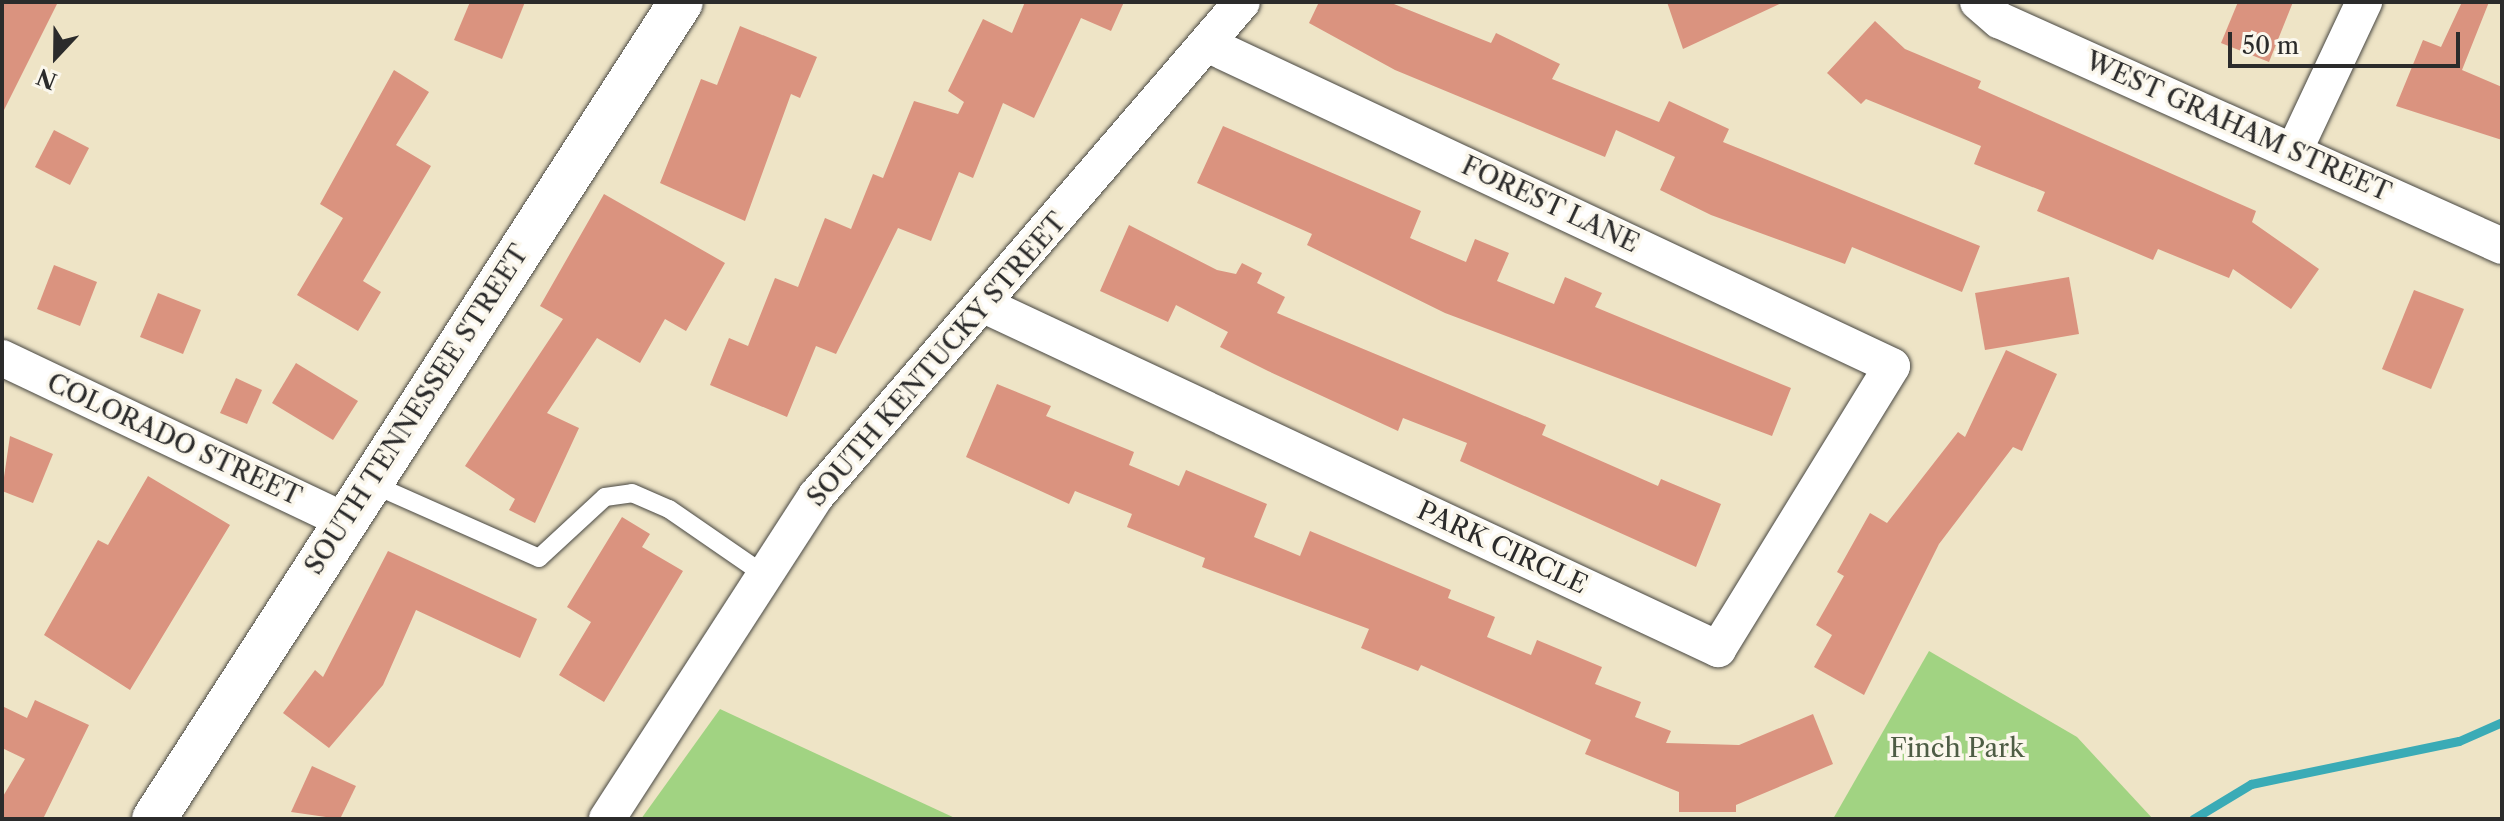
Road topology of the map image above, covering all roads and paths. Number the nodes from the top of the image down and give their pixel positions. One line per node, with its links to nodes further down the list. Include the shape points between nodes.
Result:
1 (681, 2): 11 (street, SOUTH TENNESSEE STREET)
2 (1242, 2): 5 (street, SOUTH KENTUCKY STREET)
3 (1978, 2): 6 (street, WEST GRAHAM STREET, via 1999,20)
4 (2364, 2): 6 (street)
5 (1207, 44): 8 (street, SOUTH KENTUCKY STREET); 10 (street, FOREST LANE)
6 (2294, 151): 7 (street, WEST GRAHAM STREET)
7 (2502, 246)
8 (984, 305): 10 (street, PARK CIRCLE, via 1718,649); 13 (street, SOUTH KENTUCKY STREET, via 816,496)
9 (2, 358): 12 (street, COLORADO STREET)
10 (1892, 366)
11 (370, 483): 12 (street, SOUTH TENNESSEE STREET); 13 (lane, via 539,558 605,497 632,493 669,509)
12 (345, 521): 14 (street, SOUTH TENNESSEE STREET)
13 (766, 576): 15 (street, SOUTH KENTUCKY STREET)
14 (154, 819)
15 (607, 819)

